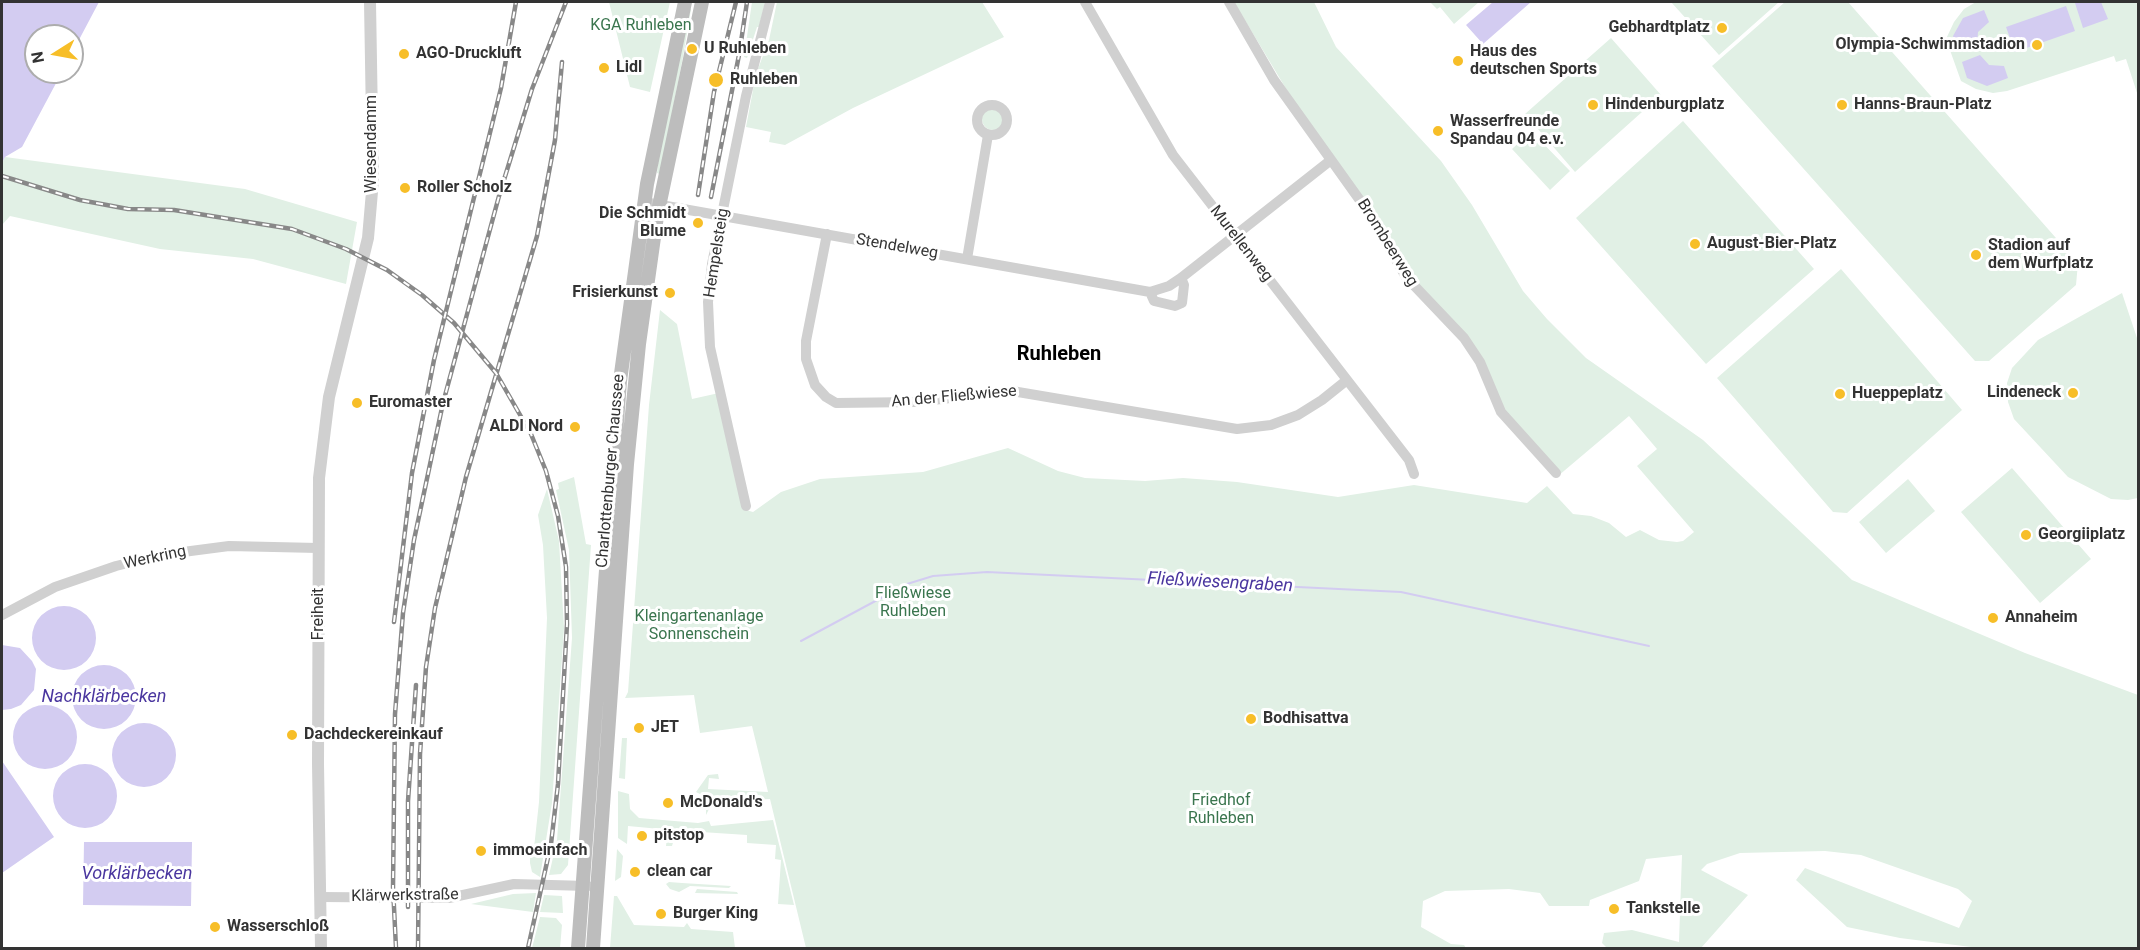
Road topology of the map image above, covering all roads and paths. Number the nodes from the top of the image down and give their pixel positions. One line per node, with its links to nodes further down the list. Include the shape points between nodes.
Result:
1 (370, 2): 16 (street, Wiesendamm, via 374,180)
2 (685, 2): 9 (main road, Charlottenburger Chaussee)
3 (702, 2): 10 (main road, Charlottenburger Chaussee)
4 (770, 2): 11 (street, Hempelsteig, via 750,75)
5 (1085, 2): 13 (street, Murellenweg, via 1173,155)
6 (1229, 2): 8 (street, Brombeerweg, via 1274,80)
7 (988, 135): 14 (street)
8 (1331, 160): 13 (street); 19 (street, Brombeerweg, via 1369,213 1406,277 1472,350 1501,412)
9 (644, 202): 10 (street, Stendelweg); 24 (main road, Charlottenburger Chaussee, via 620,381)
10 (660, 203): 11 (street, Stendelweg); 25 (main road, Charlottenburger Chaussee, via 634,391)
11 (723, 214): 12 (street, Stendelweg); 21 (street, Hempelsteig, via 710,283 710,347)
12 (827, 234): 14 (street, Stendelweg); 18 (street, An der Fließwiese, via 806,359 815,385 836,403 915,402 1012,391 1236,429 1271,425 1298,415)
13 (1234, 235): 15 (street); 18 (street, Murellenweg)
14 (967, 259): 17 (street, Stendelweg)
15 (1181, 278): 17 (street); 17 (street, Stendelweg, via 1182,303 1175,306 1154,301)
16 (358, 285): 22 (street, Freiheit, via 324,426)
17 (1150, 292)
18 (1347, 380): 20 (street, Murellenweg, via 1409,460)
19 (1556, 473)
20 (1413, 474)
21 (746, 506)
22 (318, 548): 23 (street, Werkring, via 229,546 150,557 55,587); 26 (street, Freiheit)
23 (2, 615)
24 (581, 886): 25 (street, Klärwerkstraße); 26 (street, Klärwerkstraße, via 514,884 449,898); 28 (main road, Charlottenburger Chaussee)
25 (597, 887): 29 (main road, Charlottenburger Chaussee)
26 (320, 897): 27 (street, Freiheit)
27 (321, 948)
28 (578, 948)
29 (593, 948)

